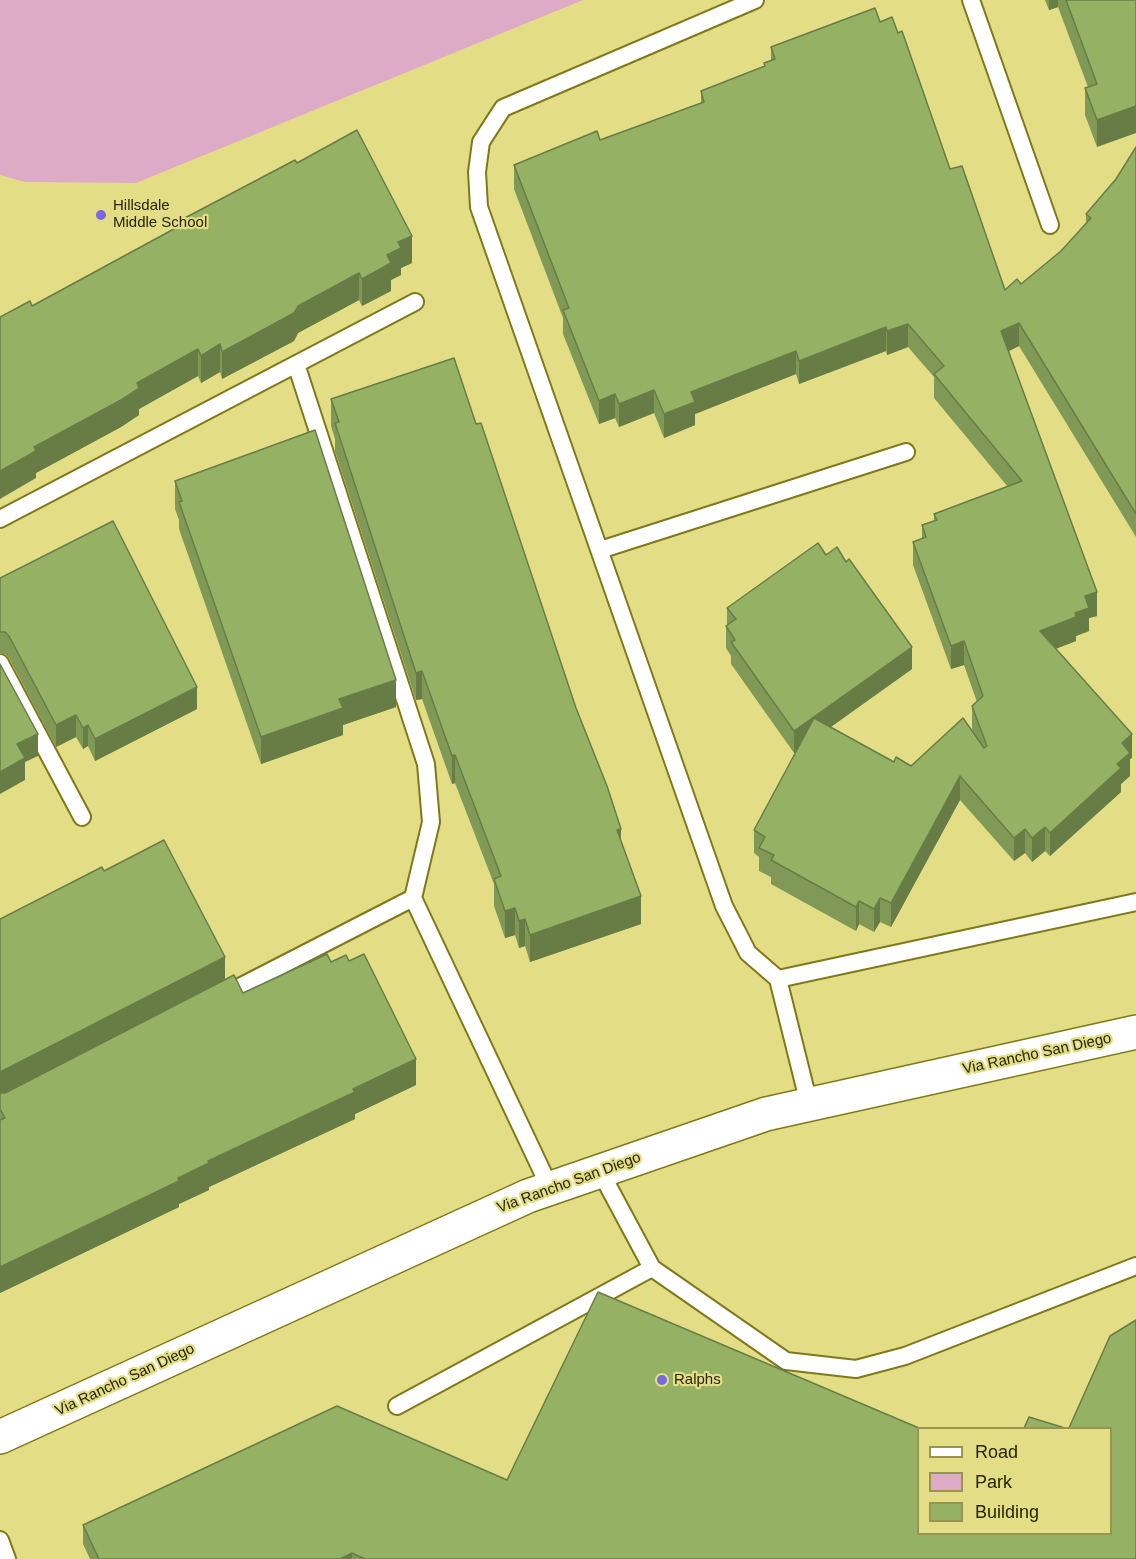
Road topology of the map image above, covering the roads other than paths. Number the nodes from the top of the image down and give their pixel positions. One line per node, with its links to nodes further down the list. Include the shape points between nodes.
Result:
1 (755, 0): 8 (lane, via 503,108 481,142 477,172 479,207)
2 (971, 0): 3 (lane)
3 (1050, 225)
4 (415, 302): 5 (lane)
5 (296, 364): 7 (lane); 11 (lane, via 426,764 431,822)
6 (906, 452): 8 (lane)
7 (0, 519)
8 (600, 550): 13 (lane, via 724,906 748,953)
9 (0, 663): 10 (lane)
10 (82, 817)
11 (414, 898): 14 (lane); 18 (lane)
12 (1136, 902): 13 (lane)
13 (778, 979): 16 (lane)
14 (212, 1001)
15 (1136, 1032): 16 (street, Via Rancho San Diego)
16 (809, 1104): 17 (street, Via Rancho San Diego, via 766,1114)
17 (600, 1171): 18 (street, Via Rancho San Diego); 20 (lane)
18 (550, 1188): 22 (street, Via Rancho San Diego)
19 (1136, 1266): 20 (lane, via 905,1356 856,1369 786,1361)
20 (652, 1268): 21 (lane)
21 (398, 1406)
22 (0, 1437)
23 (0, 1540): 24 (lane)
24 (7, 1559)

